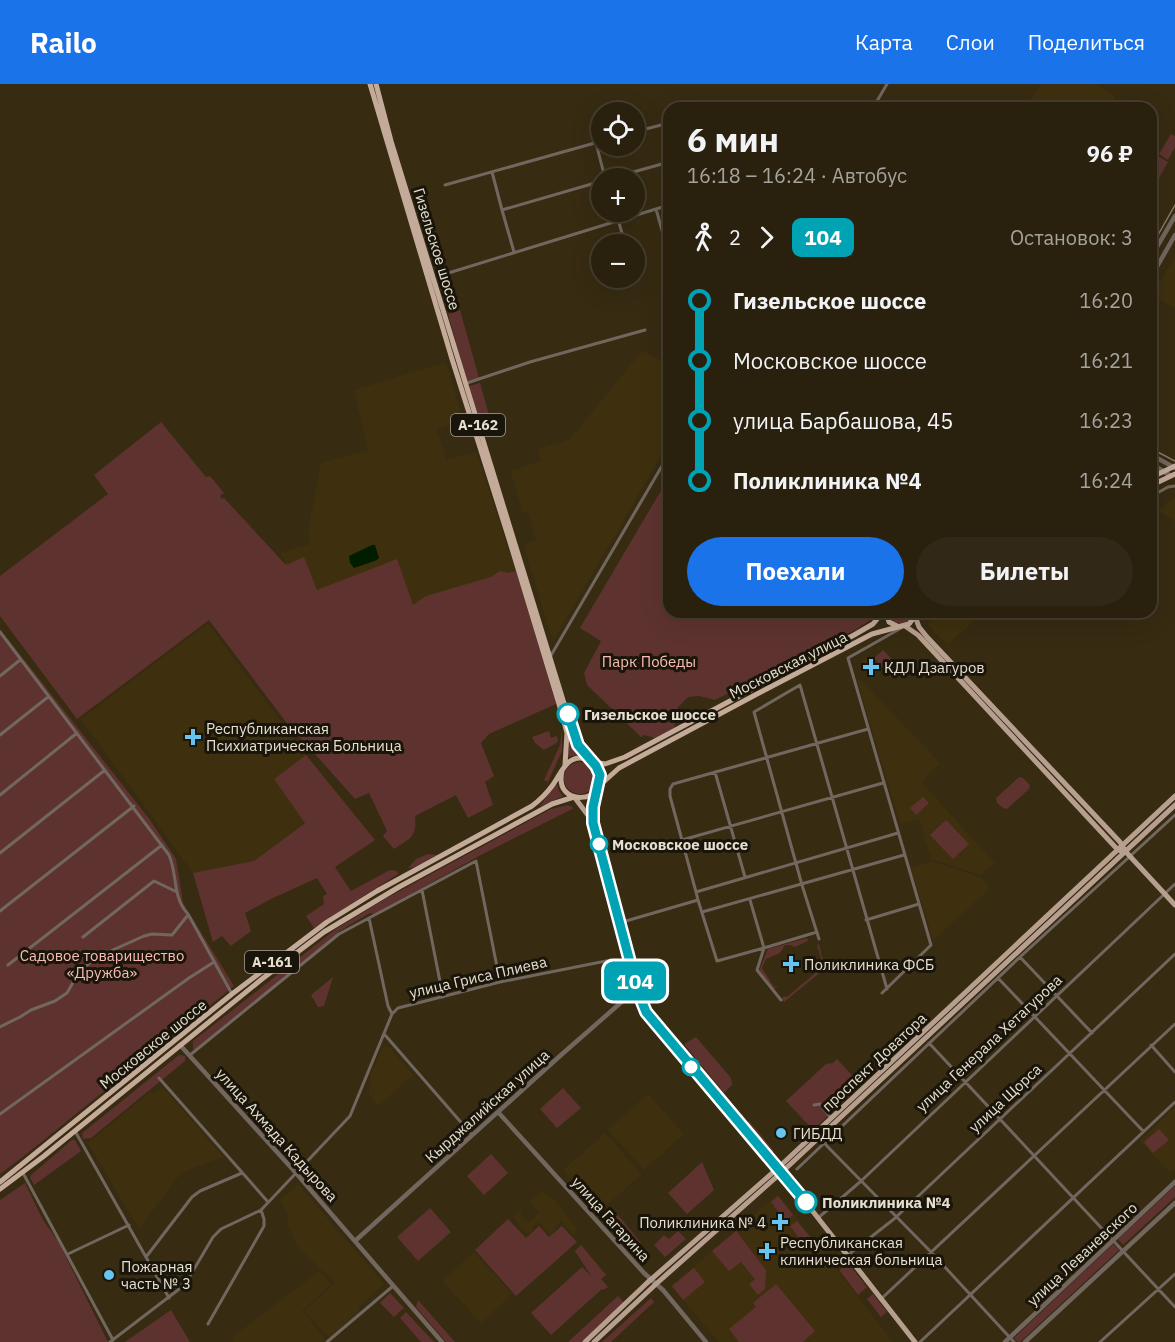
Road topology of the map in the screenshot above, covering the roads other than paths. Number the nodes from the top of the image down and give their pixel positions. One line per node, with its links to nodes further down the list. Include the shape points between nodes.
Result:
1 (370, 84): 36 (highway, Гизельское шоссе / А-162, via 452,359)
2 (376, 84): 26 (highway, Гизельское шоссе / А-162)
3 (887, 84): 4 (street)
4 (876, 102)
5 (663, 125): 6 (street)
6 (645, 129)
7 (591, 143): 10 (street)
8 (663, 164): 9 (street)
9 (645, 169)
10 (492, 172): 12 (street); 14 (street)
11 (591, 184): 14 (street)
12 (446, 185)
13 (663, 208): 15 (street)
14 (502, 210): 22 (street)
15 (656, 210): 16 (street); 19 (street)
16 (645, 213)
17 (1175, 216): 21 (street)
18 (615, 222): 22 (street)
19 (663, 234)
20 (1175, 235): 23 (street)
21 (1157, 247)
22 (514, 252): 24 (street)
23 (1157, 267)
24 (442, 275)
25 (645, 330): 26 (street)
26 (465, 384): 36 (highway, Гизельское шоссе / А-162)
27 (1157, 459): 30 (street)
28 (663, 464): 43 (street)
29 (1157, 467): 31 (street)
30 (1174, 470): 31 (highway); 33 (highway)
31 (1164, 471): 32 (highway)
32 (1157, 474)
33 (1157, 481)
34 (1175, 486): 35 (street)
35 (1157, 492)
36 (511, 538): 43 (highway, Гизельское шоссе / А-162); 53 (highway, Гизельское шоссе / А-162, via 566,726)
37 (879, 618): 52 (highway, Московская улица, via 625,757 605,764)
38 (887, 618): 41 (highway, Московская улица)
39 (914, 618): 41 (highway)
40 (917, 618): 60 (main road, via 927,637)
41 (902, 627): 47 (street, via 848,658); 58 (highway, Московская улица / А-161, via 872,634 757,694 619,768); 60 (main road, via 918,635)
42 (0, 632): 44 (street)
43 (550, 657): 52 (highway, Гизельское шоссе / А-162, via 576,741)
44 (20, 660): 45 (street); 46 (street)
45 (0, 676)
46 (48, 697): 48 (street); 49 (street)
47 (868, 729): 50 (street); 57 (street)
48 (77, 733): 54 (street); 59 (street)
49 (0, 735)
50 (816, 744): 51 (street); 51 (street, via 800,685 754,711); 63 (street)
51 (766, 758): 56 (street); 66 (street)
52 (591, 761): 53 (highway, via 575,759); 58 (highway, via 599,772)
53 (565, 765): 55 (highway, А-161)
54 (105, 770): 65 (street); 76 (street)
55 (562, 771): 62 (highway, via 562,785); 111 (highway, Московское шоссе / А-161, via 532,806 335,917)
56 (715, 772): 69 (street); 71 (street, via 671,786)
57 (883, 783): 63 (street); 70 (street)
58 (597, 789): 62 (highway, А-161, via 585,798); 68 (main road)
59 (0, 795)
60 (1072, 796): 73 (main road)
61 (1175, 796): 73 (main road, проспект Доватора)
62 (574, 797): 68 (main road); 123 (highway, Московское шоссе / А-161, via 549,806 338,923)
63 (831, 798): 66 (street); 74 (street)
64 (1175, 805): 75 (main road, проспект Доватора)
65 (134, 807): 72 (street); 92 (street)
66 (782, 813): 69 (street); 79 (street)
67 (1175, 815): 78 (street, проспект Доватора)
68 (593, 823): 97 (main road)
69 (730, 827): 71 (street); 81 (street)
70 (898, 833): 74 (street); 77 (street)
71 (682, 840): 86 (street)
72 (162, 845): 85 (street, via 172,862); 105 (street)
73 (1120, 847): 75 (main road); 135 (main road, проспект Доватора)
74 (846, 849): 79 (street); 80 (street)
75 (1125, 852): 78 (main road); 143 (main road, проспект Доватора)
76 (0, 853)
77 (904, 855): 80 (street); 90 (street)
78 (1131, 857): 87 (main road); 103 (street, проспект Доватора)
79 (796, 863): 81 (street); 83 (street)
80 (852, 870): 83 (street); 96 (street)
81 (745, 877): 86 (street)
82 (1175, 884): 87 (street, улица Генерала Хетагурова)
83 (802, 885): 89 (street); 98 (street)
84 (422, 890): 95 (street); 107 (street, via 476,861); 113 (street)
85 (177, 892): 94 (street, via 180,905); 99 (street, via 154,881)
86 (696, 892): 88 (street)
87 (1165, 894): 91 (main road); 112 (street, улица Генерала Хетагурова)
88 (698, 900): 93 (street); 97 (street)
89 (750, 900): 93 (street); 101 (street)
90 (919, 904): 96 (street); 108 (street, via 931,945)
91 (1175, 905)
92 (0, 911)
93 (702, 912): 101 (street, via 717,962)
94 (188, 914): 104 (street); 119 (street, via 172,935 144,936 94,958 61,997)
95 (369, 918): 116 (street); 126 (street, via 339,934)
96 (867, 920): 108 (street)
97 (619, 922): 109 (main road)
98 (817, 932): 100 (street); 101 (street)
99 (83, 937)
100 (819, 939)
101 (764, 948): 115 (street, via 757,970)
102 (1175, 954): 120 (street, улица Щорса)
103 (1020, 957): 106 (street, проспект Доватора); 112 (street)
104 (214, 962): 111 (street); 134 (street)
105 (8, 965)
106 (998, 978): 117 (street); 122 (street, проспект Доватора)
107 (501, 982): 113 (street, улица Гриса Плиева); 114 (street, улица Гриса Плиева, via 611,960)
108 (887, 989): 110 (street)
109 (638, 992): 114 (street, Кырджалийская улица); 143 (main road, via 646,1012)
110 (882, 993)
111 (231, 994): 147 (highway, Московское шоссе / А-161)
112 (1057, 996): 117 (street, улица Генерала Хетагурова); 120 (street)
113 (443, 997): 116 (street, улица Гриса Плиева, via 398,1008)
114 (625, 999): 133 (street, Кырджалийская улица)
115 (781, 1000)
116 (392, 1014): 121 (street)
117 (1035, 1017): 125 (street); 129 (street, улица Генерала Хетагурова)
118 (1175, 1024): 124 (street)
119 (0, 1027)
120 (1092, 1033): 125 (street, улица Щорса)
121 (385, 1035): 139 (street); 146 (street, via 350,1116)
122 (929, 1043): 129 (street); 140 (street, проспект Доватора)
123 (180, 1045): 126 (street, улица Ахмада Кадырова); 137 (highway, Московское шоссе / А-161)
124 (1151, 1046): 127 (street); 130 (street)
125 (1070, 1054): 130 (street); 136 (street, улица Щорса)
126 (190, 1055): 146 (street, улица Ахмада Кадырова)
127 (1175, 1072)
128 (159, 1078): 145 (street)
129 (966, 1082): 136 (street); 148 (street, улица Генерала Хетагурова)
130 (1103, 1090): 138 (street); 141 (street)
131 (1175, 1102): 138 (street)
132 (814, 1105): 135 (street, via 820,1104)
133 (498, 1112): 139 (street, Кырджалийская улица); 166 (street, улица Гагарина)
134 (0, 1114)
135 (831, 1118): 143 (main road, проспект Доватора)
136 (1000, 1119): 141 (street); 155 (street, улица Щорса)
137 (75, 1131): 144 (highway, Московское шоссе / А-161); 157 (street)
138 (1144, 1131): 151 (street)
139 (472, 1135): 158 (street, Кырджалийская улица)
140 (825, 1144): 142 (street, проспект Доватора); 148 (street)
141 (1034, 1155): 151 (street); 161 (street)
142 (797, 1169)
143 (780, 1170): 156 (main road); 166 (main road, проспект Доватора)
144 (23, 1173): 150 (highway, Московское шоссе / А-161); 162 (street)
145 (242, 1173): 152 (street); 164 (street, via 192,1197)
146 (296, 1173): 152 (street); 158 (street, улица Ахмада Кадырова)
147 (0, 1182)
148 (860, 1182): 155 (street); 156 (street, улица Генерала Хетагурова)
149 (1175, 1182): 159 (street, улица Леваневского)
150 (0, 1189)
151 (1074, 1197): 159 (street); 169 (street)
152 (268, 1202): 154 (street)
153 (1175, 1203): 160 (street, улица Леваневского)
154 (261, 1210): 170 (street, via 213,1237 185,1282); 173 (street, via 264,1226)
155 (896, 1217): 161 (street); 163 (street, улица Щорса)
156 (818, 1218): 163 (main road)
157 (129, 1225): 162 (street); 164 (street)
158 (355, 1241): 167 (street, улица Ахмада Кадырова)
159 (1114, 1241): 160 (street); 174 (street, улица Леваневского)
160 (1124, 1251): 168 (street); 185 (street, улица Леваневского)
161 (930, 1252): 169 (street); 171 (street)
162 (68, 1254): 175 (street)
163 (848, 1255): 171 (main road)
164 (146, 1257): 170 (street)
165 (1175, 1274): 168 (street)
166 (653, 1282): 178 (main road, проспект Доватора); 179 (main road, проспект Доватора); 180 (street, улица Гагарина)
167 (393, 1286): 176 (street); 177 (street, улица Ахмада Кадырова)
168 (1159, 1289): 172 (street); 186 (street)
169 (970, 1294): 174 (street); 182 (street)
170 (169, 1298): 175 (street)
171 (881, 1299): 181 (main road)
172 (1175, 1307)
173 (208, 1324)
174 (1010, 1337): 183 (street, улица Леваневского); 184 (street)
175 (112, 1341)
176 (327, 1342)
177 (442, 1342)
178 (585, 1342)
179 (594, 1342)
180 (706, 1342)
181 (915, 1342)
182 (920, 1342)
183 (1005, 1342)
184 (1014, 1342)
185 (1025, 1342)
186 (1100, 1342)

